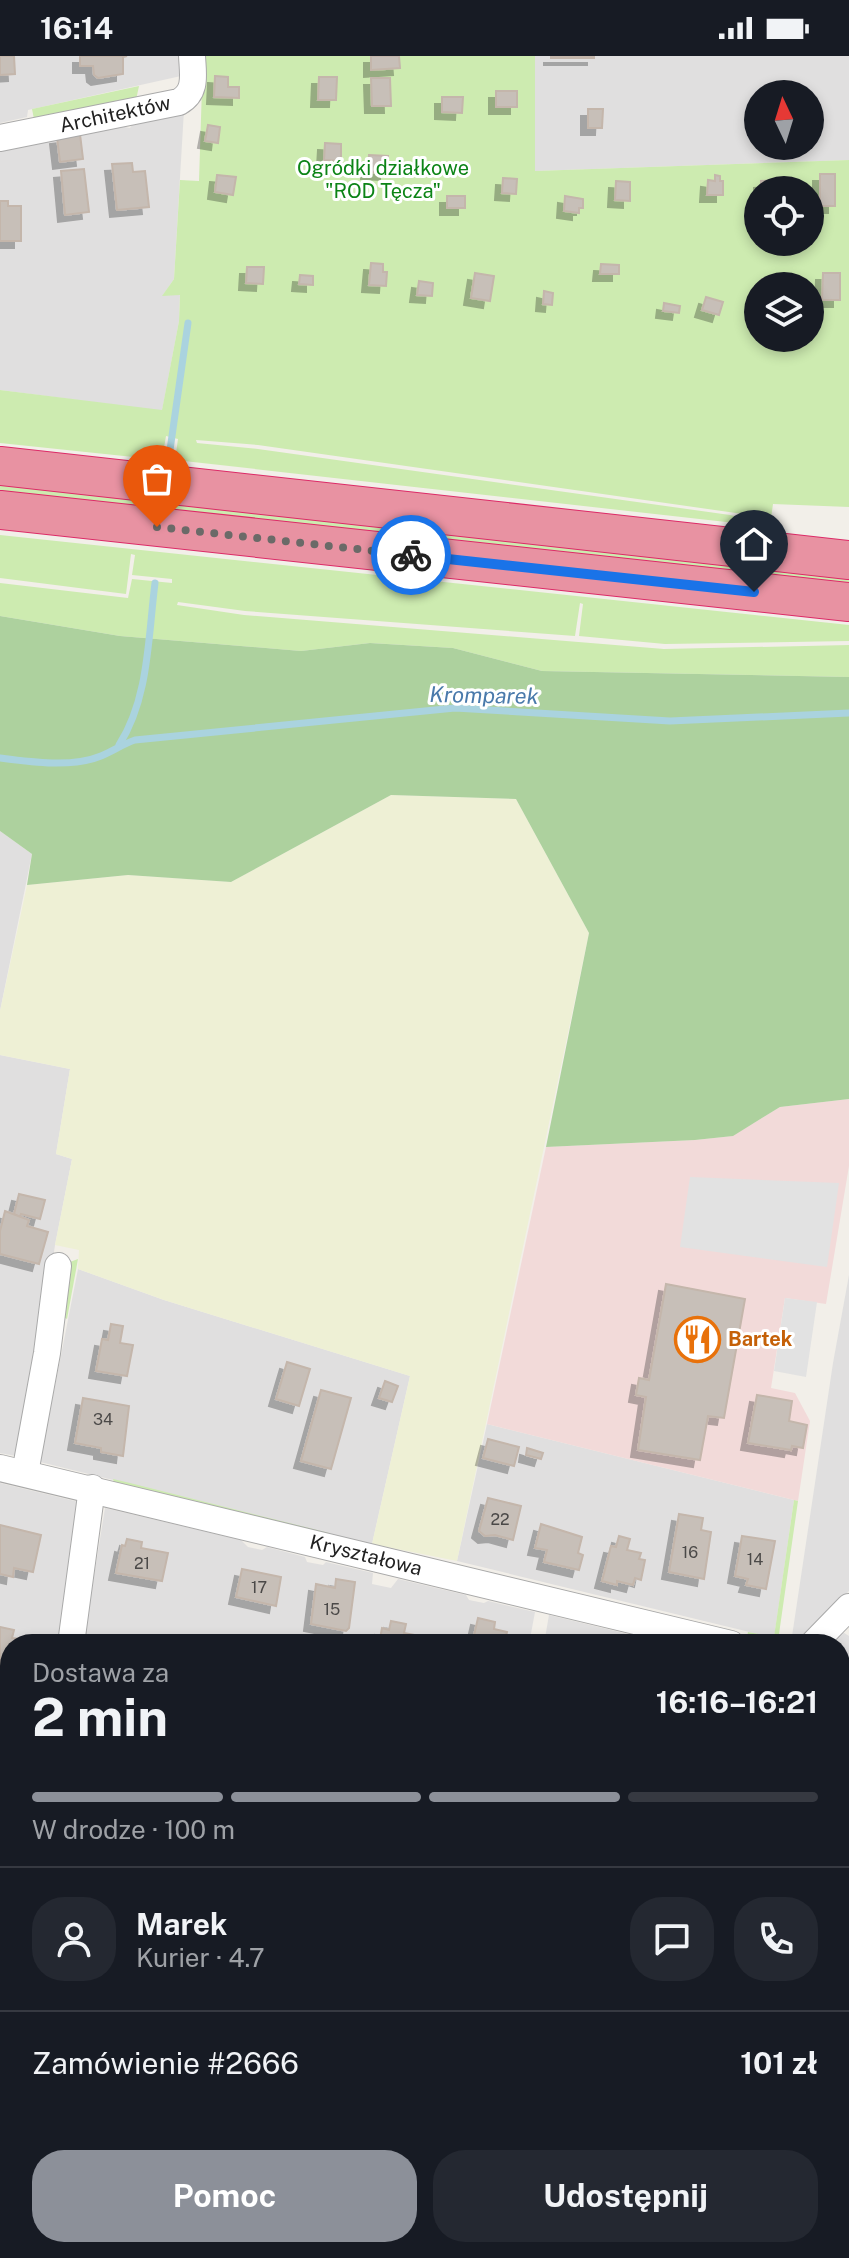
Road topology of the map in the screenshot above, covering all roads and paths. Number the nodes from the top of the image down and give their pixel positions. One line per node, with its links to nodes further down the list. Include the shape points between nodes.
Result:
1 (192, 56): 2 (street, Architektów, via 192,90 179,102)
2 (0, 138)
3 (0, 466): 5 (highway)
4 (0, 510): 6 (highway)
5 (849, 560)
6 (849, 602)
7 (58, 1266): 8 (street, via 47,1353)
8 (12, 1470): 9 (street, Kryształowa)
9 (92, 1488): 11 (street); 12 (street, Kryształowa)
10 (849, 1607): 13 (street)
11 (72, 1634)
12 (690, 1634)
13 (823, 1634)

